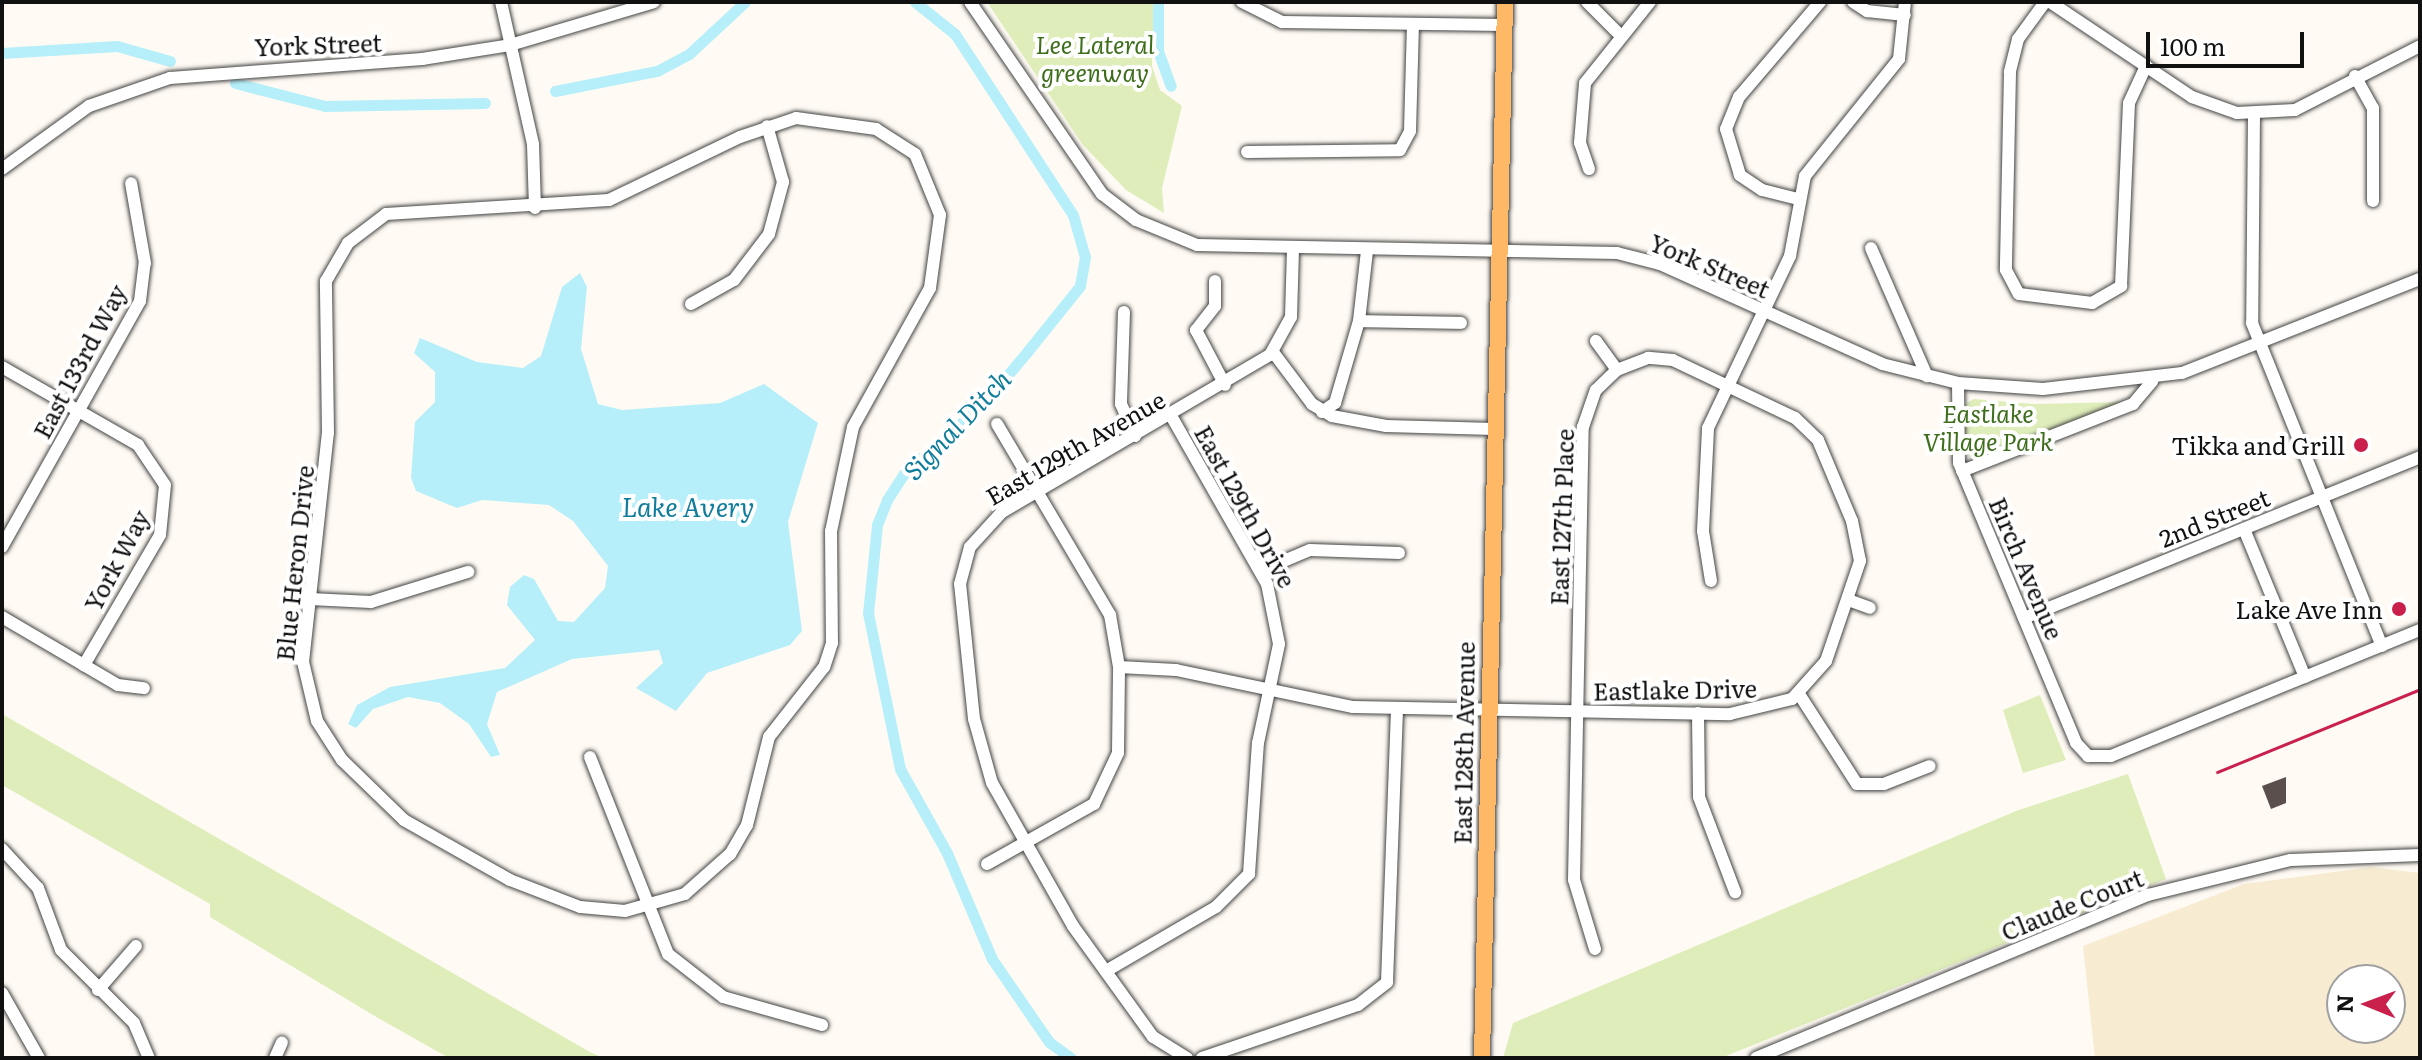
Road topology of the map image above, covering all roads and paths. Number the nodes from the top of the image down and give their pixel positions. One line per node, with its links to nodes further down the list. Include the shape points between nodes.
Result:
1 (501, 2): 15 (street)
2 (654, 2): 15 (street, York Street)
3 (970, 2): 30 (street, York Street, via 1085,174 1125,213 1197,245)
4 (1505, 2): 13 (main road, East 128th Avenue)
5 (1587, 2): 14 (street)
6 (1650, 2): 14 (street)
7 (1820, 2): 25 (street, via 1733,106 1725,138 1730,172 1762,190)
8 (1853, 2): 11 (street, via 1867,11)
9 (2047, 2): 17 (street); 34 (street, via 2022,32 2010,72 2006,270)
10 (1238, 5): 12 (street, via 1271,21)
11 (1905, 8): 25 (street, via 1895,66 1820,153)
12 (1413, 24): 13 (street); 21 (street, via 1410,149)
13 (1504, 25): 28 (main road, East 128th Avenue)
14 (1621, 36): 23 (street, via 1588,76 1581,99 1580,143)
15 (510, 45): 22 (street, York Street, via 394,63 170,78 89,106); 27 (street, via 533,144)
16 (2420, 46): 18 (street)
17 (2146, 66): 19 (street, via 2204,103); 34 (street, via 2129,103 2121,286 2092,303 2040,302)
18 (2355, 76): 19 (street, via 2295,110); 26 (street, via 2373,108)
19 (2254, 114): 42 (street, via 2250,307)
20 (767, 126): 27 (street, Blue Heron Drive, via 632,192 588,205); 36 (street, via 783,182 769,234 734,280); 91 (street, Blue Heron Drive, via 820,118 899,139 936,191 937,258 930,288 866,393 842,463 831,531 835,617 824,667 769,737 747,825 730,854 685,894)
21 (1247, 152)
22 (2, 169)
23 (1589, 169)
24 (131, 183): 51 (street, East 133rd Way, via 144,287)
25 (1798, 199): 38 (street, via 1792,249)
26 (2373, 201)
27 (535, 208): 67 (street, Blue Heron Drive, via 397,211 357,234 330,271 321,321 328,433)
28 (1499, 248): 31 (street, York Street); 38 (street, York Street, via 1632,256); 55 (main road, East 128th Avenue)
29 (1871, 248): 46 (street)
30 (1293, 250): 31 (street, York Street); 43 (street, East 129th Avenue, via 1291,317)
31 (1367, 251): 39 (street)
32 (2420, 279): 42 (street, York Street)
33 (1215, 281): 49 (street, via 1215,306 1196,330)
34 (2014, 290): 35 (street)
35 (2002, 298)
36 (691, 304)
37 (1124, 312): 56 (street, via 1121,404)
38 (1765, 312): 46 (street, York Street, via 1848,351); 50 (street)
39 (1359, 321): 40 (street); 52 (street, via 1335,403)
40 (1461, 323)
41 (1596, 341): 45 (street)
42 (2260, 344): 47 (street, York Street); 60 (street)
43 (1273, 352): 49 (street, East 129th Avenue); 52 (street)
44 (2, 367): 51 (street, York Way)
45 (1617, 370): 50 (street, Eastlake Drive, via 1648,358 1673,360); 82 (street, East 127th Place, via 1596,390 1583,427)
46 (1927, 376): 48 (street, York Street)
47 (2152, 381): 48 (street, York Street, via 2043,389); 58 (street, via 2133,404)
48 (1958, 383): 58 (street, Birch Avenue, via 1954,434)
49 (1225, 385): 53 (street, East 129th Avenue)
50 (1727, 386): 66 (street, via 1704,443); 68 (street, Eastlake Drive, via 1795,418 1818,440 1858,540)
51 (79, 411): 62 (street, East 133rd Way); 74 (street, York Way, via 147,453 167,503 160,535)
52 (1322, 412): 55 (street, via 1386,426)
53 (1171, 416): 56 (street, East 129th Avenue); 64 (street, East 129th Drive)
54 (997, 424): 59 (street)
55 (1494, 429): 81 (main road, East 128th Avenue)
56 (1135, 436): 59 (street, East 129th Avenue)
57 (2420, 457): 60 (street, 2nd Street)
58 (1962, 471): 71 (street, Birch Avenue)
59 (1041, 489): 75 (street, via 1110,615); 86 (street, East 129th Avenue, via 978,534 960,584 979,743)
60 (2321, 497): 61 (street, 2nd Street); 73 (street)
61 (2244, 529): 71 (street, 2nd Street); 76 (street)
62 (2, 547)
63 (1399, 553): 64 (street, via 1310,550)
64 (1260, 571): 78 (street, East 129th Drive, via 1280,629)
65 (468, 572): 67 (street, via 371,602)
66 (1711, 581)
67 (310, 599): 91 (street, Blue Heron Drive, via 303,662 317,721 342,760 395,812 548,897 594,910)
68 (1851, 601): 69 (street); 79 (street, Eastlake Drive, via 1826,661)
69 (1870, 608)
70 (2, 617): 74 (street)
71 (2024, 618): 76 (street, Birch Avenue, via 2076,743 2092,758)
72 (2420, 630): 73 (street)
73 (2382, 646): 76 (street)
74 (84, 665): 77 (street, via 118,685)
75 (1119, 667): 78 (street, Eastlake Drive, via 1176,670); 86 (street, via 1118,753 1107,786 1082,813)
76 (2305, 677)
77 (144, 688)
78 (1268, 691): 80 (street, Eastlake Drive); 94 (street, East 129th Drive, via 1258,743 1254,854 1243,885)
79 (1799, 694): 83 (street, Eastlake Drive, via 1763,712); 85 (street, via 1857,784 1884,784)
80 (1397, 709): 81 (street, Eastlake Drive); 103 (street, via 1391,969 1368,1000)
81 (1488, 711): 82 (street, Eastlake Drive); 104 (main road, East 128th Avenue)
82 (1577, 712): 83 (street, Eastlake Drive); 93 (street, East 127th Place, via 1574,880)
83 (1698, 713): 90 (street, via 1699,797)
84 (590, 757): 91 (street)
85 (1930, 766)
86 (1022, 844): 89 (street); 94 (street, East 129th Avenue)
87 (2, 849): 95 (street, via 30,875 61,950)
88 (2420, 855): 105 (street, Claude Court, via 2291,860 2148,895)
89 (987, 864)
90 (1735, 892)
91 (649, 908): 97 (street, via 661,945 704,986)
92 (136, 946): 95 (street)
93 (1595, 949)
94 (1106, 971): 102 (street, East 129th Avenue, via 1171,1053)
95 (98, 990): 100 (street, via 134,1023)
96 (2, 993): 99 (street)
97 (822, 1025)
98 (282, 1042): 101 (street)
99 (39, 1058)
100 (149, 1058)
101 (275, 1058)
102 (1187, 1058)
103 (1202, 1058)
104 (1482, 1058)
105 (1756, 1058)

